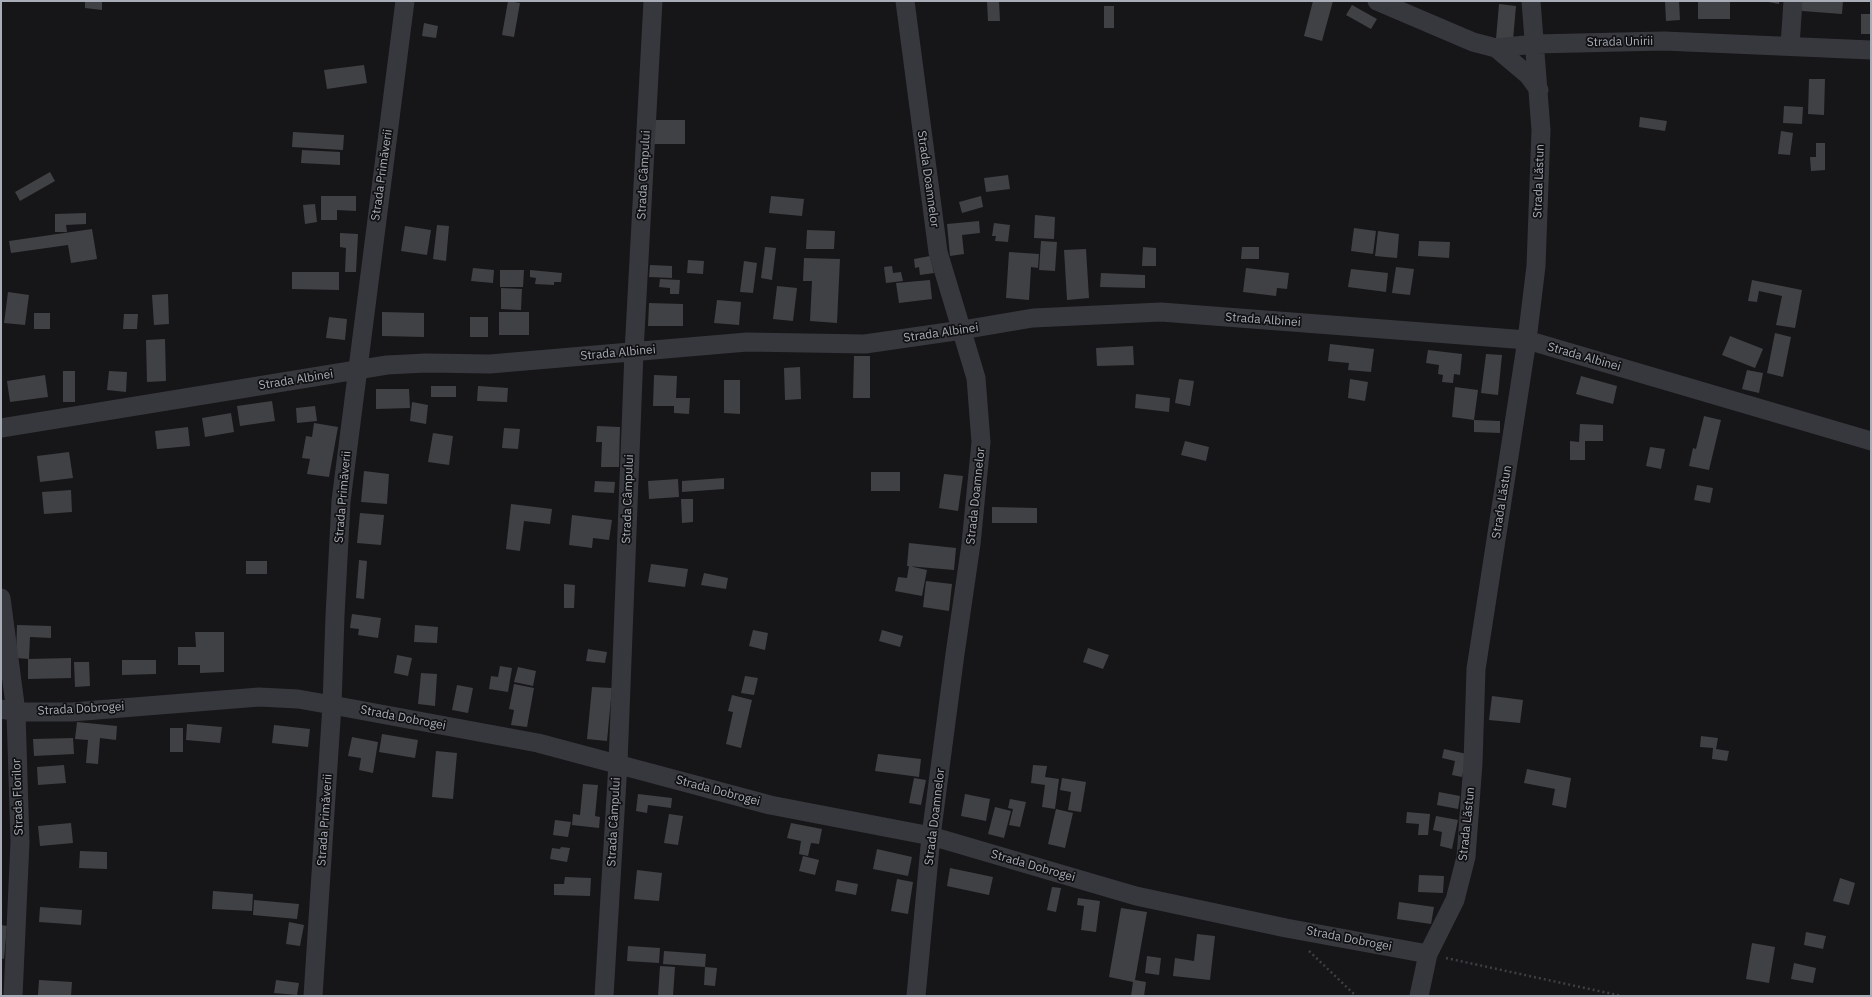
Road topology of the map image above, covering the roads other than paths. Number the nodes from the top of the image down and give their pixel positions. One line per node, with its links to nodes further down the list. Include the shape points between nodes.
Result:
1 (405, 1): 15 (street, Strada Primăverii)
2 (653, 1): 14 (street, Strada Câmpului)
3 (905, 1): 12 (street, Strada Doamnelor, via 938,252)
4 (1377, 1): 9 (street, Strada Unirii, via 1473,42)
5 (1531, 1): 7 (street, Strada Lăstun)
6 (1793, 1): 8 (street)
7 (1535, 44): 8 (street, Strada Unirii, via 1664,41); 9 (street, Strada Unirii); 11 (street, Strada Lăstun)
8 (1790, 46): 10 (street, Strada Unirii)
9 (1496, 48): 11 (street, via 1528,75)
10 (1871, 50)
11 (1539, 90): 13 (street, Strada Lăstun, via 1541,130 1536,266)
12 (962, 330): 13 (street, Strada Albinei, via 1033,318 1161,312); 14 (street, Strada Albinei, via 865,344 747,342); 22 (street, Strada Doamnelor, via 976,378 981,442 971,544)
13 (1527, 340): 17 (street, Strada Albinei); 23 (street, Strada Lăstun, via 1476,669 1466,857 1455,900)
14 (634, 352): 15 (street, Strada Albinei, via 490,364 387,365); 21 (street, Strada Câmpului)
15 (357, 370): 16 (street, Strada Albinei); 19 (street, Strada Primăverii, via 341,501)
16 (1, 428)
17 (1871, 441)
18 (1, 598): 20 (street, Strada Florilor)
19 (332, 705): 20 (street, Strada Dobrogei, via 259,697 72,712); 21 (street, Strada Dobrogei, via 538,743); 25 (street, Strada Primăverii)
20 (8, 710): 24 (street, Strada Florilor, via 20,842)
21 (618, 763): 22 (street, Strada Dobrogei, via 770,805); 26 (street, Strada Câmpului)
22 (931, 836): 23 (street, Strada Dobrogei, via 1136,896 1286,928); 27 (street, Strada Doamnelor)
23 (1428, 954): 28 (street, Strada Lăstun)
24 (13, 996)
25 (313, 996)
26 (604, 996)
27 (916, 996)
28 (1419, 996)

